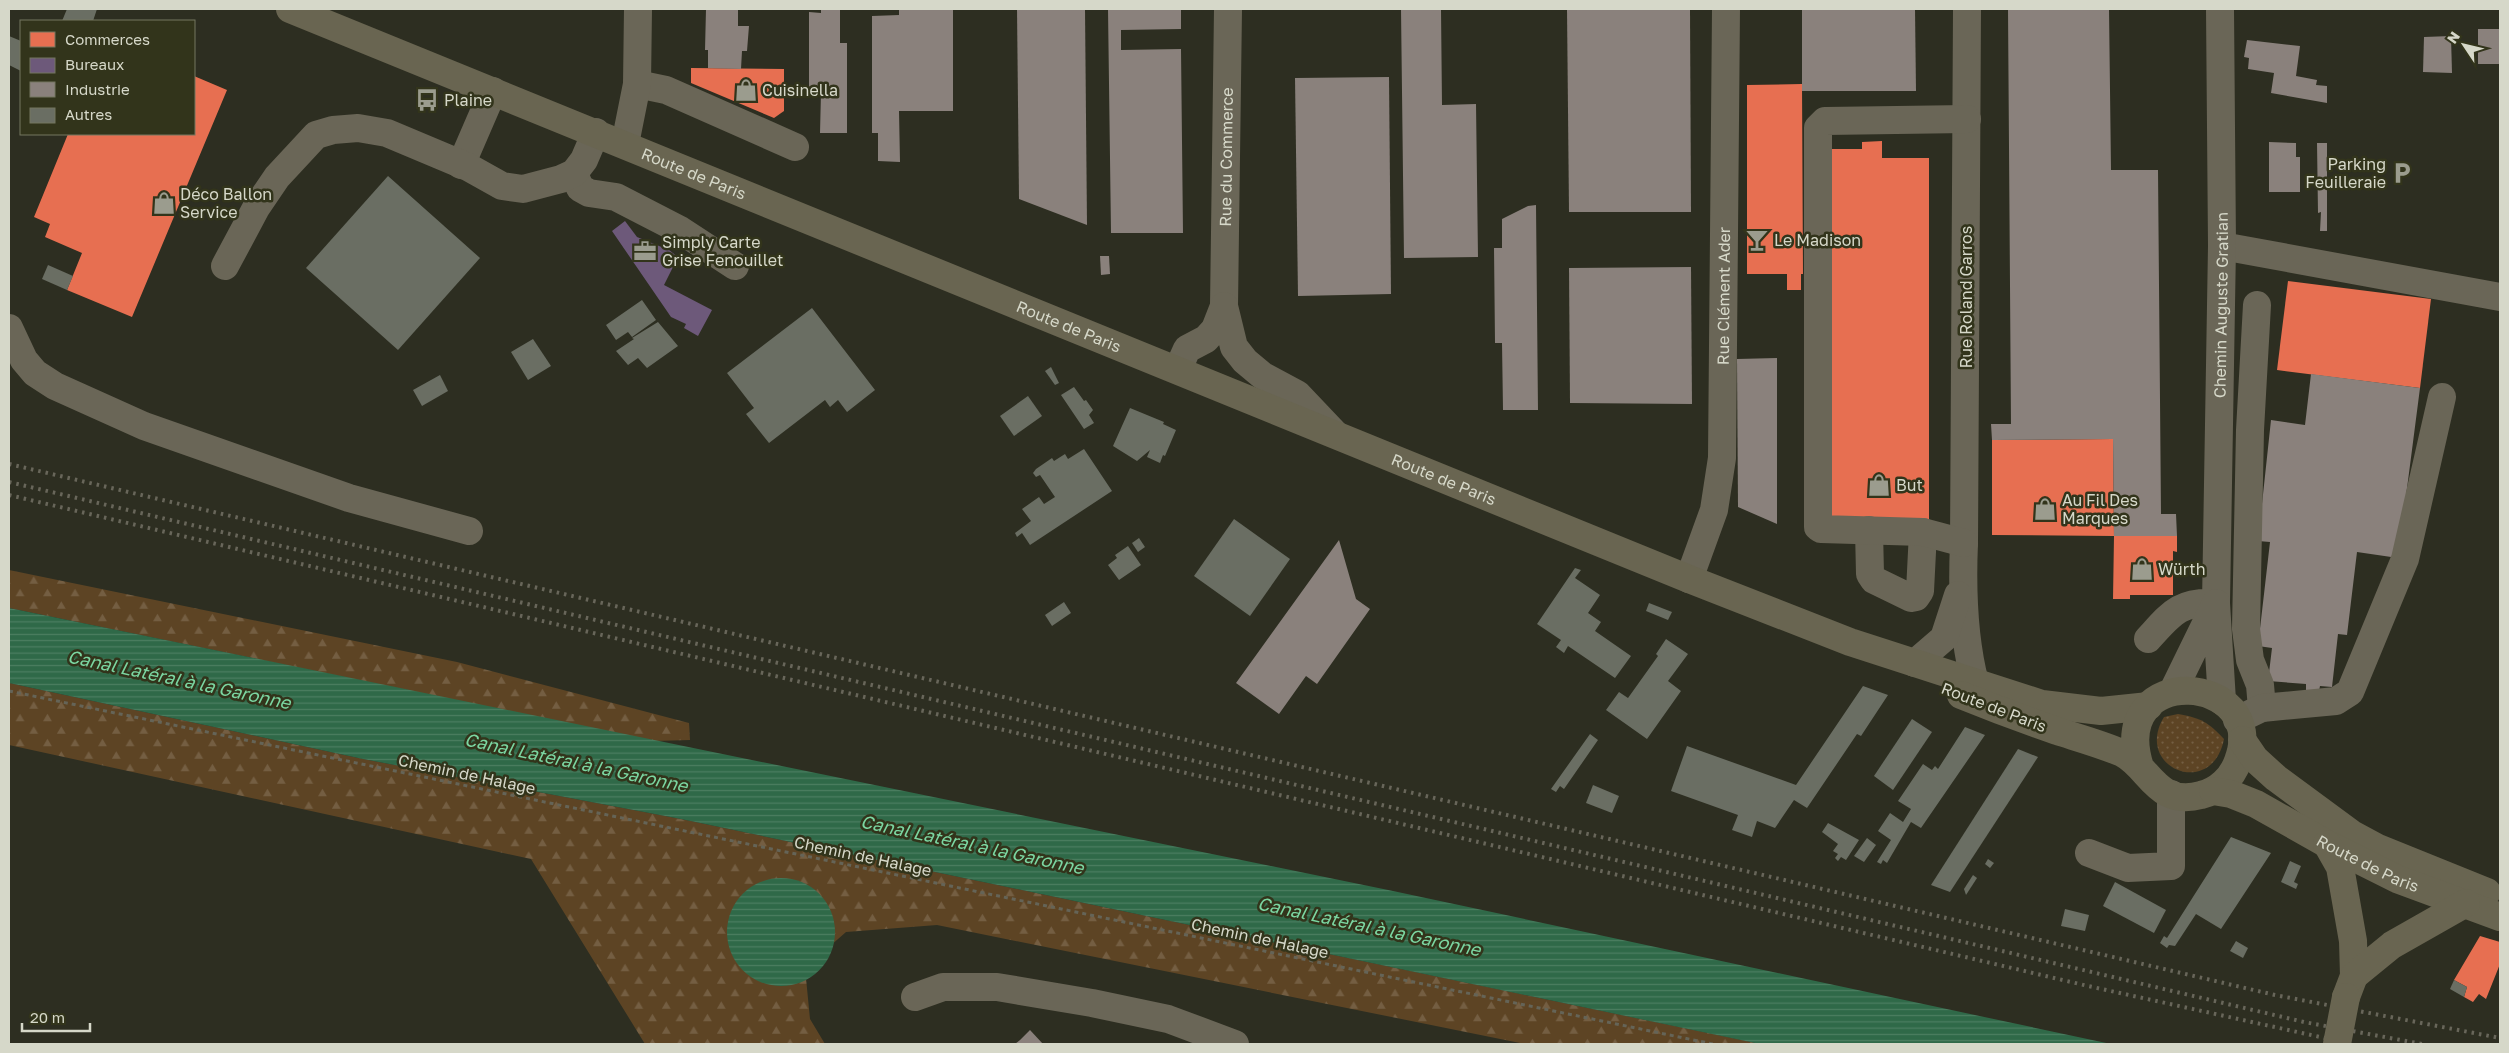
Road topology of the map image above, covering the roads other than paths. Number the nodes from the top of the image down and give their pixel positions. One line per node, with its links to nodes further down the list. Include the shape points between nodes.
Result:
1 (290, 9): 8 (main road, Route de Paris)
2 (638, 9): 7 (street)
3 (1228, 9): 20 (street, Rue du Commerce)
4 (1726, 9): 29 (street, Rue Clément Ader, via 1722,458 1714,510)
5 (1967, 9): 9 (street, Rue Roland Garros)
6 (2220, 9): 15 (street, Chemin Auguste Gratian)
7 (637, 84): 11 (street); 12 (street, via 666,90)
8 (493, 91): 10 (main road, Route de Paris); 13 (street)
9 (1967, 119): 25 (street, via 1825,121 1818,128 1818,524 1821,529); 28 (street, Rue Roland Garros)
10 (596, 132): 11 (main road, Route de Paris); 14 (street, via 584,160)
11 (625, 144): 22 (main road, Route de Paris)
12 (795, 147)
13 (461, 165): 14 (street, via 502,186 523,188 561,180); 16 (street, via 387,133 358,128 316,135 278,176 256,208)
14 (574, 173): 17 (street, via 580,188 589,193 616,197 680,230)
15 (2222, 246): 18 (street); 31 (street, Chemin Auguste Gratian)
16 (225, 266)
17 (735, 266)
18 (2500, 297)
19 (2258, 304): 38 (street, via 2250,430 2246,629 2250,660 2260,685)
20 (1224, 306): 22 (street, Rue du Commerce, via 1215,329 1206,339 1187,349); 24 (street, Rue du Commerce, via 1234,348 1263,376 1297,394)
21 (9, 328): 26 (street, via 34,373 55,386 144,426 349,498)
22 (1178, 369): 24 (main road, Route de Paris)
23 (2442, 397): 38 (street, via 2404,558 2350,692 2336,701)
24 (1334, 433): 29 (main road, Route de Paris)
25 (1869, 530): 27 (street); 27 (street, via 1870,574 1874,580 1911,598 1920,591)
26 (469, 531)
27 (1923, 532): 28 (street)
28 (1964, 543): 30 (street, Rue Roland Garros)
29 (1689, 579): 33 (main road, Route de Paris)
30 (1962, 584): 34 (street, Rue Roland Garros, via 1944,638); 35 (street, Rue Roland Garros)
31 (2216, 603): 32 (street, via 2200,602 2176,610); 36 (street, Chemin Auguste Gratian); 39 (street, Chemin Auguste Gratian)
32 (2148, 639)
33 (1850, 642): 34 (main road, Route de Paris); 40 (main road, Route de Paris, via 1916,677 2008,714 2123,754)
34 (1915, 662): 35 (main road, Route de Paris)
35 (1975, 683): 37 (main road, Route de Paris, via 2042,704 2101,711)
36 (2173, 691): 37 (main road, Route de Paris); 39 (main road, Route de Paris, via 2207,692)
37 (2149, 706): 40 (main road, Route de Paris, via 2139,720 2135,736 2135,752)
38 (2262, 708): 39 (street)
39 (2234, 720): 41 (main road, via 2240,755 2235,769); 45 (main road, Route de Paris, via 2255,759 2352,834 2378,848)
40 (2140, 767): 42 (main road, Route de Paris, via 2148,779)
41 (2213, 791): 42 (main road, Route de Paris, via 2199,796); 43 (main road, Route de Paris, via 2256,804)
42 (2171, 794): 44 (street, via 2171,866 2128,868)
43 (2327, 844): 46 (main road, Route de Paris, via 2396,879); 48 (main road, via 2340,867 2353,941)
44 (2089, 853)
45 (2500, 898)
46 (2466, 904): 47 (main road, Route de Paris); 48 (main road, via 2392,945)
47 (2500, 917)
48 (2350, 986): 51 (main road, bridge)
49 (915, 997): 50 (street, via 943,987 997,987 1168,1020)
50 (1235, 1044)
51 (2336, 1044)

